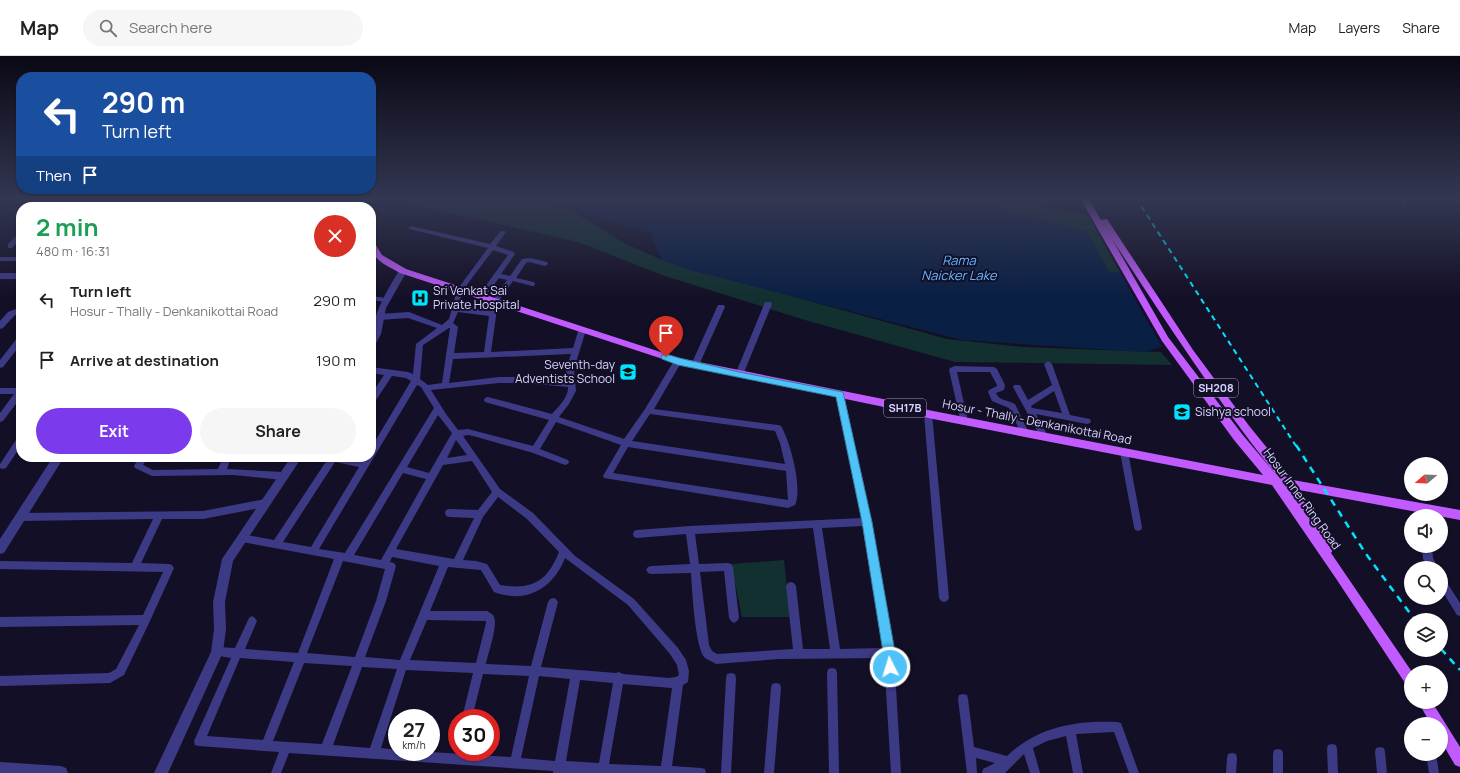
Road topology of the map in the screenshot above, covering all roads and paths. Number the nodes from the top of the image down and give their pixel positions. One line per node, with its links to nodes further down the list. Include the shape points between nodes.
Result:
1 (426, 231): 7 (street)
2 (1103, 231): 46 (main road, Hosur Inner Ring Road / SH208, via 1165,339)
3 (1110, 231): 45 (main road, Hosur Inner Ring Road / SH208)
4 (503, 232): 7 (street)
5 (16, 239): 6 (street)
6 (10, 246)
7 (492, 247): 11 (street, via 512,254); 20 (street)
8 (376, 253): 14 (main road, Hosur - Thally - Denkanikottai Road / SH17B, via 379,258)
9 (0, 259): 10 (street)
10 (16, 259)
11 (505, 264): 13 (street); 15 (street)
12 (545, 264): 13 (street, via 526,260)
13 (519, 267): 18 (street)
14 (403, 272): 20 (main road, Hosur - Thally - Denkanikottai Road / SH17B); 23 (street)
15 (497, 275): 18 (street); 21 (street)
16 (0, 276): 17 (street)
17 (16, 276)
18 (511, 278): 19 (street); 24 (street)
19 (532, 284)
20 (460, 290): 21 (main road, Hosur - Thally - Denkanikottai Road / SH17B); 27 (street)
21 (481, 297): 24 (main road, Hosur - Thally - Denkanikottai Road / SH17B)
22 (376, 299): 23 (street)
23 (386, 300): 30 (street)
24 (495, 302): 29 (street); 33 (main road, Hosur - Thally - Denkanikottai Road / SH17B)
25 (768, 304): 47 (street)
26 (721, 307): 42 (street)
27 (456, 309): 29 (street); 32 (street, via 452,320)
28 (16, 312): 31 (street)
29 (493, 314): 37 (street)
30 (380, 317): 32 (street, via 408,315); 34 (street)
31 (0, 326)
32 (445, 327): 38 (street, via 454,327); 48 (street, via 420,344)
33 (582, 330): 36 (street); 39 (main road, Hosur - Thally - Denkanikottai Road / SH17B)
34 (376, 334)
35 (16, 345): 41 (street)
36 (575, 351): 37 (street); 49 (street, via 570,369)
37 (487, 354): 38 (street)
38 (449, 356): 50 (street)
39 (678, 361): 42 (main road, Hosur - Thally - Denkanikottai Road / SH17B); 62 (street)
40 (1048, 364): 51 (street)
41 (0, 365)
42 (695, 365): 47 (main road, Hosur - Thally - Denkanikottai Road / SH17B)
43 (376, 371): 44 (street)
44 (390, 372): 48 (street, via 408,375); 56 (street)
45 (1205, 373): 46 (main road); 93 (main road, Hosur Inner Ring Road / SH208, via 1246,430)
46 (1192, 374): 92 (main road, Hosur Inner Ring Road / SH208, via 1238,437)
47 (739, 375): 57 (main road, Hosur - Thally - Denkanikottai Road / SH17B)
48 (416, 380): 53 (street); 74 (street)
49 (571, 384): 50 (street, via 499,380); 65 (street, via 572,391)
50 (445, 386): 53 (street)
51 (1056, 386): 60 (street); 64 (street)
52 (1017, 387): 60 (street)
53 (426, 388): 61 (street)
54 (0, 390): 55 (street)
55 (16, 391)
56 (376, 393)
57 (840, 394): 63 (main road, Hosur - Thally - Denkanikottai Road / SH17B); 103 (street)
58 (16, 398): 66 (street)
59 (488, 400): 65 (street)
60 (1028, 407): 64 (street); 71 (street)
61 (438, 408): 69 (street); 88 (street)
62 (648, 411): 72 (street); 87 (street, via 778,428 784,439)
63 (928, 414): 67 (main road, Hosur - Thally - Denkanikottai Road / SH17B); 125 (street)
64 (1067, 417): 68 (street)
65 (554, 418): 72 (street); 75 (street)
66 (0, 419)
67 (964, 421): 70 (main road, Hosur - Thally - Denkanikottai Road / SH17B); 70 (street, via 953,370 987,368 994,371 1001,386 992,392 994,399 1012,406)
68 (1087, 421)
69 (456, 433): 75 (street, via 473,433); 77 (street); 84 (street)
70 (1025, 433): 71 (main road, Hosur - Thally - Denkanikottai Road / SH17B)
71 (1044, 436): 76 (main road, Hosur - Thally - Denkanikottai Road / SH17B)
72 (626, 443): 87 (street); 87 (street, via 607,476 788,504 793,499)
73 (16, 446): 86 (street)
74 (376, 447)
75 (535, 450): 85 (street)
76 (1124, 452): 92 (main road, Hosur - Thally - Denkanikottai Road / SH17B); 105 (street)
77 (474, 458): 84 (street); 94 (street)
78 (56, 462): 102 (street)
79 (141, 462): 89 (street, via 138,466 152,473)
80 (225, 462): 89 (street)
81 (293, 462): 90 (street)
82 (330, 462): 109 (street)
83 (367, 462): 112 (street)
84 (440, 462): 91 (street)
85 (565, 462)
86 (3, 466)
87 (790, 468)
88 (401, 469): 91 (street); 114 (street)
89 (221, 472): 90 (street)
90 (283, 476): 95 (street)
91 (431, 477): 113 (street)
92 (1274, 480): 93 (main road, Hosur - Thally - Denkanikottai Road / SH17B); 122 (main road, Hosur Inner Ring Road / SH208)
93 (1289, 483): 96 (main road, Hosur - Thally - Denkanikottai Road / SH17B); 122 (main road, Hosur Inner Ring Road / SH208, via 1319,532)
94 (497, 492): 98 (street); 111 (street, via 530,516)
95 (265, 503): 101 (street, via 203,515); 108 (street)
96 (1409, 509)
97 (449, 513): 98 (street)
98 (480, 514): 116 (street)
99 (1448, 514): 100 (main road, Hosur - Thally - Denkanikottai Road / SH17B)
100 (1460, 515)
101 (159, 516): 102 (street); 119 (street)
102 (21, 517): 110 (street)
103 (867, 522): 104 (street); 134 (street)
104 (817, 525): 106 (street); 137 (street)
105 (1138, 527)
106 (690, 530): 107 (street); 120 (street)
107 (637, 534)
108 (242, 538): 109 (street); 133 (street, via 228,559 219,602 220,629)
109 (276, 544): 112 (street)
110 (0, 549)
111 (564, 550): 116 (street, via 553,574 543,585 517,592 497,588 484,567); 149 (street, via 572,559 631,602 674,650 684,671 684,678)
112 (313, 551): 114 (street)
113 (390, 552): 115 (street); 118 (street)
114 (343, 557): 118 (street); 138 (street)
115 (445, 563): 116 (street); 128 (street)
116 (456, 564)
117 (0, 565): 119 (street)
118 (383, 565): 139 (street, via 391,566 390,572)
119 (135, 567): 130 (street, via 169,568)
120 (694, 569): 121 (street); 129 (street, via 728,567); 136 (street, via 704,646 708,654 716,659)
121 (651, 570)
122 (1341, 576): 143 (main road, Hosur Inner Ring Road / SH208)
123 (791, 586): 136 (street)
124 (1448, 592): 127 (street)
125 (944, 598)
126 (553, 602): 142 (street)
127 (1460, 612)
128 (423, 615): 140 (street); 141 (street, via 490,618 491,623)
129 (734, 618)
130 (146, 620): 132 (street); 148 (street, via 120,672 110,678)
131 (252, 621): 135 (street)
132 (0, 622)
133 (217, 652): 135 (street); 177 (street)
134 (889, 652): 137 (street); 183 (street)
135 (238, 654): 138 (street); 155 (street, via 199,741)
136 (799, 654): 137 (street)
137 (836, 654)
138 (300, 658): 139 (street); 155 (street)
139 (359, 662): 140 (street); 157 (street)
140 (403, 665): 141 (street); 162 (street)
141 (479, 668): 142 (street); 152 (street)
142 (535, 671): 145 (street); 170 (street)
143 (1404, 671)
144 (832, 673): 182 (street)
145 (576, 675): 146 (street); 173 (street)
146 (619, 677): 149 (street); 172 (street)
147 (731, 678): 180 (street)
148 (0, 681)
149 (678, 682): 174 (street)
150 (776, 688): 181 (street)
151 (963, 699): 160 (street)
152 (469, 709)
153 (1070, 730): 158 (street, via 1052,734); 187 (street); 188 (street, via 1093,726 1117,726)
154 (1448, 741): 166 (main road)
155 (266, 746): 156 (street)
156 (286, 747): 157 (street); 178 (street)
157 (326, 749): 162 (street)
158 (1023, 749): 169 (street); 175 (street)
159 (1332, 749): 191 (street)
160 (970, 751): 169 (street); 184 (street)
161 (1380, 752): 192 (street)
162 (374, 753): 164 (street)
163 (1278, 754): 190 (street)
164 (448, 756)
165 (1232, 758): 189 (street)
166 (1460, 760)
167 (494, 761): 170 (street)
168 (1432, 761): 193 (street)
169 (1009, 762): 185 (street); 186 (street)
170 (515, 764): 173 (street)
171 (0, 769): 176 (street)
172 (603, 769): 173 (street); 174 (street)
173 (558, 770)
174 (666, 772): 179 (street)
175 (1035, 772)
176 (61, 773)
177 (161, 773)
178 (276, 773)
179 (701, 773)
180 (726, 773)
181 (769, 773)
182 (834, 773)
183 (896, 773)
184 (972, 773)
185 (987, 773)
186 (998, 773)
187 (1078, 773)
188 (1134, 773)
189 (1230, 773)
190 (1278, 773)
191 (1333, 773)
192 (1382, 773)
193 (1434, 773)

